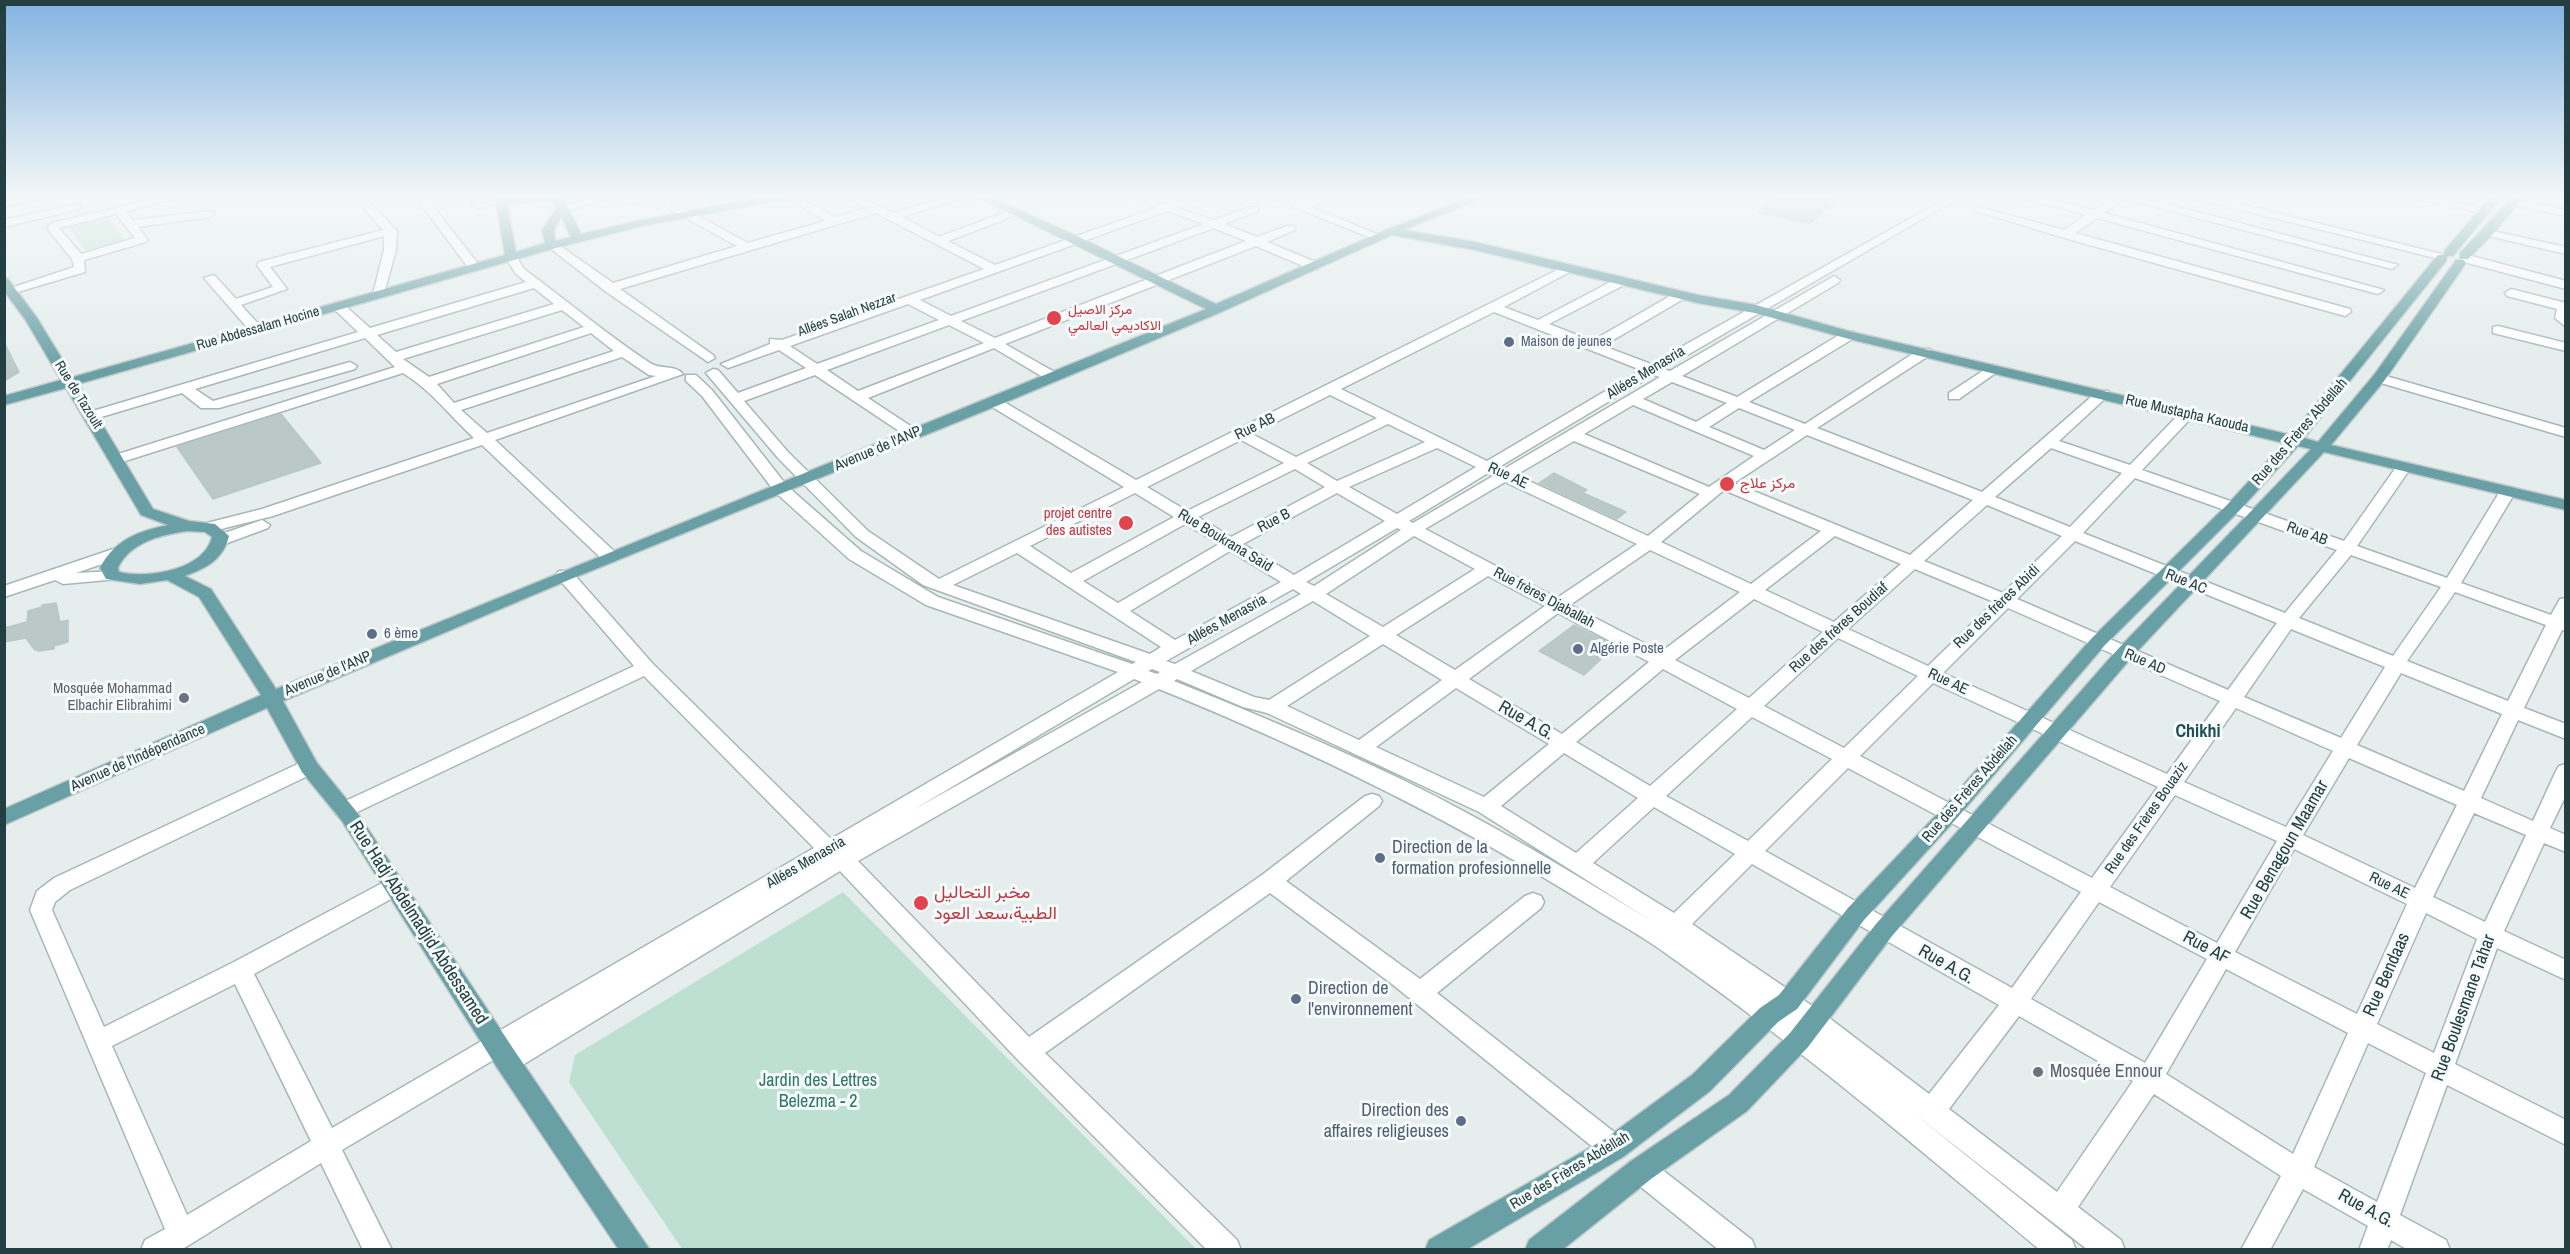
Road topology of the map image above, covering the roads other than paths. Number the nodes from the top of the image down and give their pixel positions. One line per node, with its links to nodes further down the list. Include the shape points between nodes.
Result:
1 (75, 255): 27 (street)
2 (91, 255): 27 (street)
3 (302, 255): 49 (street, via 263,265 281,289)
4 (389, 255): 46 (street)
5 (465, 255): 34 (street)
6 (519, 255): 26 (main road, Rue Abdessalam Hocine)
7 (565, 255): 43 (street)
8 (725, 255): 43 (street)
9 (966, 255): 35 (street)
10 (1023, 255): 35 (street)
11 (1104, 255): 30 (main road)
12 (1129, 255): 30 (street)
13 (1223, 255): 38 (street)
14 (1286, 255): 33 (street)
15 (1339, 255): 33 (main road, Avenue de l'ANP)
16 (1513, 255): 36 (main road, Rue Mustapha Kaouda)
17 (1858, 255): 54 (street, Allées Menasria)
18 (1870, 255): 56 (street)
19 (2138, 255): 28 (street)
20 (2156, 255): 28 (street)
21 (2256, 255): 31 (street)
22 (2256, 255): 31 (street)
23 (2441, 255): 29 (street)
24 (2457, 255): 29 (main road, Rue des Frères Abdellah)
25 (2460, 255): 29 (main road, Rue des Frères Abdellah)
26 (511, 257): 34 (main road, Rue Abdessalam Hocine); 40 (street)
27 (78, 258): 42 (street, via 80,271)
28 (2151, 258): 31 (street)
29 (2455, 258): 41 (street); 81 (main road, Rue des Frères Abdellah); 106 (main road, Rue des Frères Abdellah)
30 (1114, 260): 38 (main road); 57 (street)
31 (2273, 262): 32 (street); 44 (street); 55 (street)
32 (2392, 265)
33 (1314, 266): 53 (main road, Avenue de l'ANP)
34 (474, 267): 46 (main road, Rue Abdessalam Hocine)
35 (990, 267): 48 (street); 65 (street, Allées Salah Nezzar)
36 (1572, 268): 39 (main road, Rue Mustapha Kaouda); 52 (street, Rue AB)
37 (210, 278): 49 (street)
38 (1156, 280): 53 (main road); 66 (street)
39 (1622, 281): 47 (main road, Rue Mustapha Kaouda); 59 (street)
40 (536, 283): 50 (street); 63 (street)
41 (2565, 285)
42 (8, 286): 83 (main road, Rue de Tazoult)
43 (609, 288): 72 (street)
44 (2378, 290)
45 (2511, 293): 58 (street, via 2561,306 2564,308 2560,318)
46 (379, 294): 51 (main road, Rue Abdessalam Hocine)
47 (1681, 295): 54 (main road, Rue Mustapha Kaouda); 67 (street)
48 (908, 299): 57 (street); 65 (street)
49 (235, 303): 61 (street)
50 (564, 305): 60 (street); 71 (street)
51 (338, 306): 61 (main road, Rue Abdessalam Hocine); 63 (street)
52 (1495, 308): 59 (street, Rue AC); 85 (street, Rue AB)
53 (1216, 309): 79 (main road, Avenue de l'ANP)
54 (1752, 311): 56 (main road, Rue Mustapha Kaouda); 76 (street, Allées Menasria)
55 (2345, 312)
56 (1773, 316): 64 (main road, Rue Mustapha Kaouda); 80 (street)
57 (950, 320): 66 (street); 77 (street)
58 (2565, 323)
59 (1538, 325): 67 (street, Rue AC)
60 (593, 328): 69 (street); 82 (street)
61 (256, 329): 83 (main road, Rue Abdessalam Hocine)
62 (2498, 330): 68 (street)
63 (368, 334): 71 (street); 84 (street)
64 (1850, 335): 70 (main road, Rue Mustapha Kaouda); 93 (street)
65 (777, 343): 72 (street); 77 (street)
66 (994, 343): 79 (street); 87 (street)
67 (1593, 346): 76 (street, Rue AC)
68 (2565, 347)
69 (624, 352): 78 (street, via 654,372); 94 (street)
70 (1925, 352): 75 (main road, Rue Mustapha Kaouda); 99 (street)
71 (394, 357): 74 (street)
72 (717, 363): 78 (street, via 683,365); 89 (street)
73 (350, 366): 84 (street, via 214,405 206,405)
74 (405, 368): 82 (street); 112 (street)
75 (1992, 369): 86 (main road, Rue Mustapha Kaouda); 88 (street)
76 (1651, 370): 80 (street, Rue AC); 115 (street, Allées Menasria)
77 (818, 371): 87 (street); 89 (street)
78 (682, 376): 105 (street, via 707,393); 109 (street)
79 (1053, 377): 92 (main road, Avenue de l'ANP)
80 (1672, 378): 90 (street); 93 (street, Rue AC)
81 (2379, 378): 100 (street); 110 (main road, Rue des Frères Abdellah)
82 (428, 382): 94 (street)
83 (69, 383): 91 (main road, Rue Abdessalam Hocine); 96 (main road, Rue de Tazoult)
84 (186, 389): 96 (street)
85 (1332, 390): 97 (street, Rue AE); 103 (street, Rue AB)
86 (2103, 394): 95 (main road, Rue Mustapha Kaouda); 108 (street, Rue des frères Boudiaf)
87 (859, 396): 102 (street)
88 (1954, 396)
89 (735, 399): 101 (street)
90 (1632, 400): 98 (street); 104 (street)
91 (4, 401)
92 (994, 402): 102 (main road, Avenue de l'ANP); 118 (street, Rue Boukrana Said)
93 (1738, 403): 98 (street); 99 (street, Rue AC)
94 (451, 409): 109 (street)
95 (2187, 414): 106 (main road, Rue Mustapha Kaouda); 116 (street, Rue des frères Abidi)
96 (91, 416): 112 (main road, Rue de Tazoult)
97 (1388, 418): 107 (street, Rue AE); 113 (street)
98 (1698, 427): 111 (street)
99 (1808, 429): 111 (street); 123 (street, Rue AC)
100 (2565, 433)
101 (765, 434): 105 (street); 117 (street)
102 (913, 434): 117 (main road, Avenue de l'ANP)
103 (1241, 434): 113 (street, Rue frères Djaballah); 118 (street, Rue AB)
104 (1573, 435): 115 (street); 121 (street, Rue AD)
105 (744, 439): 120 (street)
106 (2295, 440): 110 (main road, Rue Mustapha Kaouda); 125 (main road, Rue des Frères Abdellah)
107 (1438, 442): 115 (street, Rue AE); 119 (street, Rue B)
108 (2049, 442): 116 (street, Rue AB); 123 (street, Rue des frères Boudiaf)
109 (488, 443): 131 (street, via 267,513); 135 (street); 142 (street)
110 (2322, 446): 114 (main road, Rue Mustapha Kaouda); 127 (main road, Rue des Frères Abdellah)
111 (1766, 456): 121 (street)
112 (117, 459): 126 (main road, Rue de Tazoult)
113 (1296, 462): 119 (street, Rue frères Djaballah); 128 (street)
114 (2403, 466): 122 (main road, Rue Mustapha Kaouda); 140 (street, Rue des Frères Bouaziz)
115 (1497, 472): 129 (street, Allées Menasria); 132 (street, Allées Menasria); 136 (street, Rue AE)
116 (2134, 472): 125 (street, Rue AB); 134 (street, Rue des frères Abidi)
117 (806, 480): 120 (main road, Avenue de l'ANP); 154 (street, via 862,534)
118 (1134, 488): 128 (street, Rue Boukrana Said); 138 (street, Rue AB)
119 (1336, 488): 129 (street, Rue frères Djaballah); 137 (street, Rue B)
120 (781, 489): 142 (main road, Avenue de l'ANP); 171 (street, via 855,555 932,601)
121 (1717, 489): 133 (street, Rue AD); 136 (street)
122 (2508, 491): 124 (main road, Rue Mustapha Kaouda); 152 (street, Rue Benagoun Maamar)
123 (1984, 499): 134 (street, Rue AC); 143 (street, Rue des frères Boudiaf)
124 (2565, 505)
125 (2233, 508): 127 (street, Rue AB); 145 (main road, Rue des Frères Abdellah)
126 (147, 512): 130 (main road); 139 (main road, via 142,527)
127 (2257, 516): 140 (street, Rue AB); 151 (main road, Rue des Frères Abdellah)
128 (1186, 518): 137 (street, Rue Boukrana Said); 149 (street)
129 (1397, 521): 132 (street, Rue frères Djaballah); 150 (street, Allées Menasria)
130 (187, 526): 131 (main road); 139 (main road, via 157,532)
131 (209, 527): 135 (main road, via 219,532)
132 (1414, 529): 144 (street, Rue frères Djaballah); 157 (street, Allées Menasria)
133 (1832, 531): 143 (street, Rue AD); 155 (street)
134 (2071, 536): 145 (street, Rue AC); 159 (street, Rue des frères Abidi)
135 (222, 540): 141 (main road)
136 (1651, 542): 155 (street, Rue AE); 160 (street)
137 (1231, 544): 150 (street, Rue Boukrana Said); 161 (street, Rue B)
138 (1016, 545): 149 (street); 154 (street, Rue AB)
139 (124, 548): 146 (main road, via 109,568); 153 (street)
140 (2347, 549): 152 (street, Rue AB); 163 (street, Rue des Frères Bouaziz)
141 (211, 555): 147 (main road); 158 (main road)
142 (610, 557): 148 (main road, Avenue de l'ANP)
143 (1913, 562): 159 (street, Rue AD); 164 (street, Rue des frères Boudiaf)
144 (1488, 568): 160 (street, Rue frères Djaballah); 165 (street)
145 (2165, 573): 151 (street, Rue AC); 166 (main road, Rue des Frères Abdellah)
146 (112, 574): 147 (main road, via 134,580); 153 (street)
147 (169, 575): 158 (main road)
148 (565, 575): 172 (street); 176 (main road, Avenue de l'ANP)
149 (1071, 580): 161 (street)
150 (1294, 582): 157 (street, Rue Boukrana Said); 167 (street, Allées Menasria)
151 (2191, 584): 163 (street, Rue AC); 168 (main road, Rue des Frères Abdellah)
152 (2452, 584): 162 (street, Rue AB); 170 (street, Rue Benagoun Maamar)
153 (23, 585): 156 (street)
154 (938, 586): 171 (street, via 1136,655)
155 (1751, 591): 164 (street, Rue AE); 169 (street)
156 (4, 592)
157 (1315, 592): 165 (street, Rue Boukrana Said); 174 (street, Allées Menasria)
158 (205, 593): 176 (main road, Rue Hadj Abdelmadjid Abdessamed)
159 (2004, 600): 166 (street, Rue AD); 173 (street, Rue des frères Abidi)
160 (1558, 605): 169 (street, Rue frères Djaballah); 175 (street)
161 (1116, 612): 167 (street)
162 (2562, 617): 180 (street, Rue Bendaas)
163 (2287, 621): 170 (street, Rue AC); 177 (street, Rue des Frères Bouaziz)
164 (1837, 629): 173 (street, Rue AE); 178 (street, Rue des frères Boudiaf)
165 (1383, 636): 175 (street, Rue Boukrana Said); 179 (street)
166 (2098, 642): 168 (street, Rue AD); 181 (main road, Rue des Frères Abdellah)
167 (1175, 648): 171 (street, Allées Menasria)
168 (2125, 653): 177 (street, Rue AD); 183 (main road, Rue des Frères Abdellah)
169 (1663, 660): 178 (street, Rue frères Djaballah); 184 (street)
170 (2397, 663): 180 (street, Rue AC); 185 (street, Rue Benagoun Maamar)
171 (1141, 667): 174 (street); 203 (street, Allées Menasria)
172 (646, 668): 195 (street); 203 (street)
173 (1929, 674): 181 (street, Rue AE); 187 (street, Rue des frères Abidi)
174 (1167, 677): 179 (street); 203 (street, Allées Menasria); 219 (street, via 1396,786 1541,864)
175 (1456, 680): 184 (street, Rue A.G.); 186 (street)
176 (272, 698): 188 (main road, Rue Hadj Abdelmadjid Abdessamed); 197 (main road, Avenue de l'Indépendance)
177 (2232, 699): 185 (street, Rue AD); 190 (street, Rue des Frères Bouaziz)
178 (1751, 706): 187 (street, Rue frères Djaballah); 191 (street, Rue des frères Boudiaf)
179 (1272, 707): 186 (street)
180 (2515, 712): 182 (street, Rue AC); 193 (street, Rue Bendaas)
181 (2030, 721): 183 (street, Rue AE); 196 (main road, Rue des Frères Abdellah)
182 (2565, 732)
183 (2057, 733): 190 (street, Rue AE); 198 (main road, Rue des Frères Abdellah)
184 (1563, 742): 191 (street, Rue A.G.); 194 (street)
185 (2344, 748): 193 (street, Rue AD); 200 (street, Rue Benagoun Maamar)
186 (1360, 749): 194 (street)
187 (1849, 758): 196 (street, Rue AF); 202 (street, Rue des frères Abidi)
188 (309, 767): 195 (main road, Rue Hadj Abdelmadjid Abdessamed); 222 (street, via 62,884 45,897 41,910)
189 (2565, 771): 199 (street, Rue Boulesmane Tahar)
190 (2169, 785): 200 (street, Rue AE); 207 (street, Rue des Frères Bouaziz)
191 (1652, 797): 202 (street, Rue A.G.); 204 (street, Rue des frères Boudiaf)
192 (1372, 801): 205 (street)
193 (2469, 803): 199 (street, Rue AD); 208 (street, Rue Bendaas)
194 (1486, 807): 204 (street)
195 (344, 810): 206 (main road, Rue Hadj Abdelmadjid Abdessamed)
196 (1950, 813): 198 (street, Rue AF); 210 (main road, Rue des Frères Abdellah)
197 (4, 818)
198 (1974, 826): 207 (street, Rue AF); 212 (main road, Rue des Frères Abdellah)
199 (2539, 833): 201 (street, Rue AD); 213 (street, Rue Boulesmane Tahar)
200 (2290, 838): 208 (street, Rue AE); 214 (street, Rue Benagoun Maamar)
201 (2565, 844)
202 (1750, 854): 210 (street, Rue A.G.); 211 (street, Rue des frères Abidi)
203 (836, 855): 223 (street); 224 (street)
204 (1578, 864): 211 (street)
205 (1270, 881): 217 (street); 223 (street)
206 (394, 886): 215 (street); 224 (main road, Rue Hadj Abdelmadjid Abdessamed)
207 (2098, 889): 214 (street, Rue AF); 218 (street, Rue des Frères Bouaziz)
208 (2420, 901): 213 (street, Rue AE); 220 (street, Rue Bendaas)
209 (1533, 902): 217 (street)
210 (1856, 914): 212 (street, Rue A.G.); 219 (main road, Rue des Frères Abdellah)
211 (1676, 925): 219 (street)
212 (1884, 930): 218 (street, Rue A.G.); 221 (main road, Rue des Frères Abdellah)
213 (2490, 936): 216 (street, Rue AE); 225 (street, Rue Boulesmane Tahar)
214 (2223, 957): 220 (street, Rue AF); 226 (street, Rue Benagoun Maamar)
215 (240, 970): 222 (street); 229 (street)
216 (2565, 971)
217 (1420, 993): 230 (street)
218 (2014, 1004): 226 (street, Rue A.G.); 227 (street, Rue des Frères Bouaziz)
219 (1779, 1009): 221 (street); 230 (main road, Rue des Frères Abdellah, via 1701,1083)
220 (2362, 1029): 225 (street, Rue AF); 232 (street, Rue Bendaas)
221 (1807, 1030): 227 (street); 231 (main road, Rue des Frères Abdellah, via 1738,1103); 242 (street, via 1840,1068)
222 (99, 1041): 235 (street)
223 (1027, 1052): 238 (street)
224 (502, 1054): 229 (street); 237 (main road, Rue Hadj Abdelmadjid Abdessamed)
225 (2441, 1071): 228 (street, Rue AF); 234 (street, Rue Boulesmane Tahar)
226 (2150, 1078): 232 (street, Rue A.G.); 233 (street, Rue Benagoun Maamar)
227 (1932, 1111): 233 (street)
228 (2565, 1133)
229 (327, 1145): 235 (street); 236 (street)
230 (1614, 1148): 239 (main road, Rue des Frères Abdellah)
231 (1641, 1170): 240 (main road, Rue des Frères Abdellah); 241 (street)
232 (2298, 1172): 234 (street, Rue A.G.); 244 (street, Rue Bendaas)
233 (2061, 1209): 243 (street)
234 (2386, 1220): 245 (street, Rue Boulesmane Tahar); 246 (street, Rue A.G.)
235 (167, 1242)
236 (378, 1250)
237 (636, 1250)
238 (1227, 1250)
239 (1439, 1250)
240 (1539, 1250)
241 (1742, 1250)
242 (2062, 1250)
243 (2111, 1250)
244 (2255, 1250)
245 (2373, 1250)
246 (2436, 1250)

